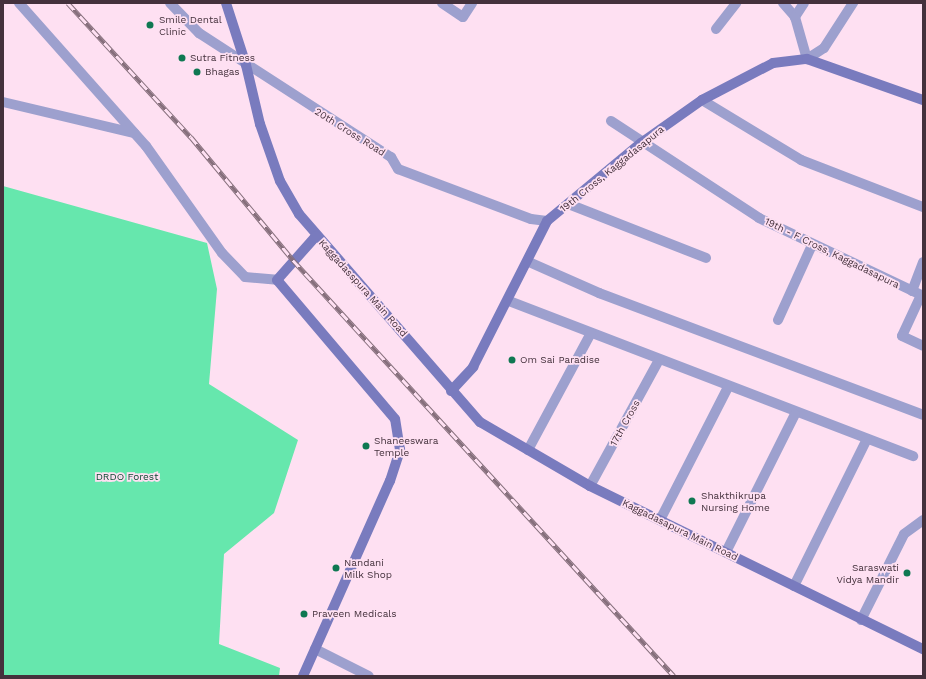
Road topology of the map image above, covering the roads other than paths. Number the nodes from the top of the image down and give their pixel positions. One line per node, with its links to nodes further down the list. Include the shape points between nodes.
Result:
1 (19, 3): 18 (street)
2 (170, 3): 13 (street, 20th Cross Road, via 199,33)
3 (226, 3): 13 (street)
4 (442, 3): 5 (street, via 463,17)
5 (472, 3)
6 (736, 3): 11 (street)
7 (783, 3): 10 (street)
8 (804, 3): 10 (street)
9 (853, 3): 12 (street, via 824,48)
10 (795, 17): 12 (street)
11 (716, 29)
12 (807, 59): 14 (street, 19th Cross, Kaggadasapura, via 773,63); 15 (street, 19th Cross, Kaggadasapura)
13 (246, 65): 22 (street, 20th Cross Road, via 391,157 398,169 531,219); 23 (street, Kaggadasspura Main Road, via 260,124 280,181)
14 (702, 100): 19 (street, 19th Cross, Kaggadasapura); 21 (street, via 801,160)
15 (923, 100)
16 (3, 102): 18 (street)
17 (611, 121): 19 (street, 19th - F Cross, Kaggadasapura)
18 (134, 133): 28 (street, via 222,253 245,277)
19 (641, 143): 20 (street, 19th Cross, Kaggadasapura); 24 (street, 19th - F Cross, Kaggadasapura, via 759,218)
20 (571, 205): 22 (street, 19th Cross, Kaggadasapura); 25 (street)
21 (923, 207)
22 (547, 221): 26 (street)
23 (316, 236): 28 (street); 36 (street, Kaggadasspura Main Road)
24 (812, 245): 29 (street, 19th - F Cross, Kaggadasapura); 31 (street)
25 (706, 258)
26 (529, 262): 30 (street); 38 (street, via 606,296)
27 (923, 262): 29 (street)
28 (277, 280): 49 (street, via 395,419 400,450 390,481)
29 (918, 294): 33 (street, via 902,336)
30 (509, 301): 32 (street); 36 (street, via 473,367)
31 (778, 320)
32 (591, 333): 34 (street); 40 (street)
33 (923, 346)
34 (659, 360): 35 (street); 42 (street, 17th Cross)
35 (728, 387): 37 (street); 43 (street)
36 (451, 391): 40 (street, Kaggadasapura Main Road, via 480,422)
37 (795, 414): 39 (street); 45 (street)
38 (923, 415)
39 (867, 439): 41 (street); 46 (street)
40 (528, 450): 42 (street, Kaggadasapura Main Road)
41 (913, 456)
42 (590, 486): 43 (street, Kaggadasapura Main Road)
43 (660, 520): 45 (street, Kaggadasapura Main Road)
44 (923, 520): 47 (street, via 904,534)
45 (726, 552): 46 (street, Kaggadasapura Main Road)
46 (794, 586): 47 (street, Kaggadasapura Main Road)
47 (861, 620): 48 (street, Kaggadasapura Main Road)
48 (923, 648)
49 (315, 649): 50 (street); 51 (street)
50 (303, 676)
51 (369, 676)

